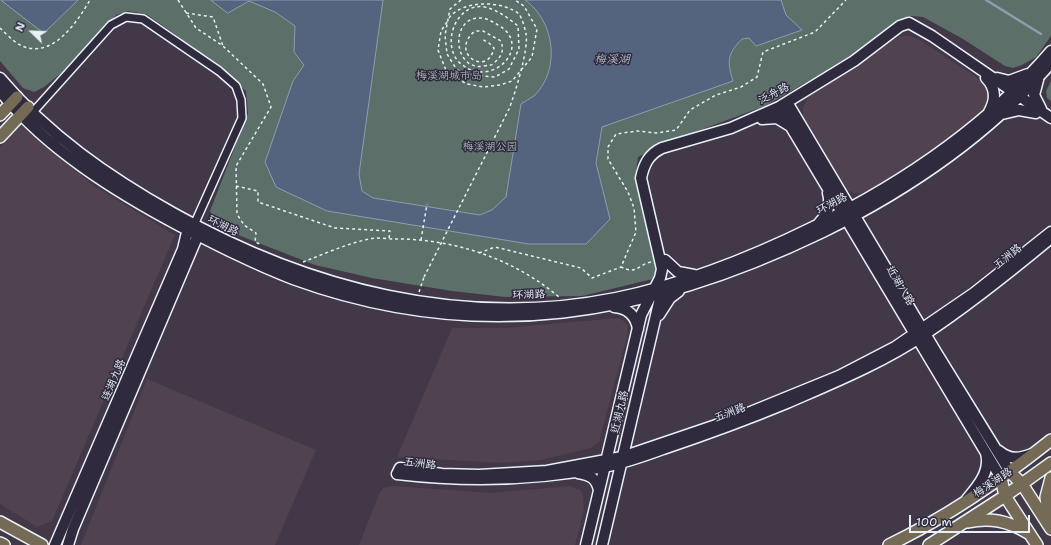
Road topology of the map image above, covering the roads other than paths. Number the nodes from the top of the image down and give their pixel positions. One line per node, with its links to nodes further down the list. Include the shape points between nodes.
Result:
1 (1051, 51): 3 (main road, 环湖路)
2 (1051, 63): 3 (main road, 环湖路)
3 (1036, 74): 4 (main road, via 1009,81); 7 (main road, 环湖路); 12 (main road, via 1034,95)
4 (988, 77): 7 (main road, 泛舟路); 8 (main road, 泛舟路, via 924,36 908,30 890,37); 10 (main road, 泛舟路, via 919,27 909,23 900,26 854,61); 15 (main road, via 994,92 991,109)
5 (0, 78): 9 (main road, 环湖路)
6 (0, 91): 9 (main road, 环湖路)
7 (1015, 95): 12 (main road, 泛舟路); 14 (main road, 环湖路); 15 (main road, 环湖路)
8 (804, 97): 10 (main road, 泛舟路); 18 (main road)
9 (14, 100): 11 (main road, 环湖路); 13 (main road)
10 (784, 106): 16 (main road, 泛舟路); 18 (main road, 近湖八路); 29 (main road, 泛舟路, via 730,128 658,150 646,161 642,171 642,184)
11 (27, 111): 19 (main road); 23 (main road, 环湖路, via 47,138 87,169 133,199); 23 (street, via 111,25 126,17 143,19 163,32 236,86 241,100 242,118)
12 (1044, 114): 14 (main road, via 1013,110); 17 (main road, 泛舟路)
13 (0, 115)
14 (999, 116): 21 (main road, 环湖路, via 962,147 900,189)
15 (985, 118): 21 (main road, 环湖路, via 967,134)
16 (762, 119): 18 (main road, via 777,118); 29 (main road, 泛舟路, via 717,137 665,152 650,163 647,184)
17 (1051, 123)
18 (794, 124): 20 (main road, 近湖八路)
19 (0, 137)
20 (832, 189): 21 (main road, via 853,198); 22 (main road, 近湖八路); 24 (main road, via 829,206)
21 (872, 201): 22 (main road, 环湖路); 27 (main road)
22 (848, 215): 24 (main road, 环湖路); 27 (main road, 近湖八路)
23 (190, 226): 26 (main road); 32 (main road, 环湖路, via 288,268 353,288 416,301 473,307 521,308 569,305); 66 (main road, 连湖九路, via 183,249)
24 (819, 229): 27 (main road, via 840,228); 30 (main road, 环湖路); 31 (main road, 环湖路, via 761,261)
25 (1051, 232): 35 (main road, 五洲路)
26 (198, 235): 33 (main road, 环湖路, via 294,279 324,289 401,307 473,315 522,316); 67 (main road, 连湖九路, via 72,529)
27 (862, 237): 34 (main road, 近湖八路)
28 (1051, 238): 35 (main road, 五洲路, via 980,296)
29 (663, 265): 30 (main road, via 678,272); 32 (main road)
30 (696, 275): 32 (main road, 环湖路)
31 (688, 286): 32 (main road, 环湖路); 37 (main road, via 670,298)
32 (655, 291): 33 (main road, 环湖路); 36 (main road, 近湖九路, via 641,315); 37 (main road, 近湖九路)
33 (608, 307): 36 (main road, via 619,307 633,314)
34 (908, 313): 35 (main road); 38 (main road, 近湖八路); 39 (main road, via 904,334)
35 (940, 320): 38 (main road, 五洲路); 40 (main road)
36 (638, 329): 41 (main road, 近湖九路)
37 (652, 330): 42 (main road, 近湖九路)
38 (920, 334): 39 (main road, 五洲路); 40 (main road, 近湖八路)
39 (896, 349): 40 (main road, via 912,349); 46 (main road, 五洲路, via 824,382)
40 (932, 354): 44 (main road, 近湖八路)
41 (613, 434): 49 (main road, via 601,454); 50 (main road, 近湖九路)
42 (628, 435): 46 (main road, via 632,449); 47 (main road, 近湖九路)
43 (1051, 440): 45 (main road, 梅溪湖路)
44 (989, 447): 45 (main road, via 1014,458); 52 (main road, 近湖八路); 58 (main road, via 982,479)
45 (1036, 452): 52 (main road, 梅溪湖路)
46 (641, 454): 47 (main road, 五洲路); 55 (main road, via 626,468)
47 (622, 460): 50 (main road, 五洲路); 55 (main road, 近湖九路)
48 (1051, 463): 54 (main road, 梅溪湖路)
49 (587, 464): 50 (main road, 五洲路); 51 (main road, 五洲路, via 515,474 442,474 400,468 397,474 472,480 515,479)
50 (606, 464): 51 (main road, 五洲路); 56 (main road, 近湖九路)
51 (570, 472): 56 (main road, via 594,478)
52 (1006, 475): 54 (main road); 57 (main road); 58 (main road, 梅溪湖路)
53 (1051, 478): 61 (main road, via 1046,498)
54 (1022, 484): 57 (main road, 梅溪湖路); 61 (main road)
55 (615, 487): 69 (main road, 近湖九路)
56 (600, 491): 68 (main road, 近湖九路)
57 (1004, 496): 60 (main road, 梅溪湖路); 62 (main road)
58 (966, 501): 70 (main road, 梅溪湖路)
59 (0, 522): 65 (main road)
60 (962, 524): 62 (main road, via 976,520 1001,520); 71 (main road, 梅溪湖路)
61 (1051, 528)
62 (1030, 534): 72 (main road)
63 (0, 542): 64 (main road)
64 (4, 545)
65 (42, 545)
66 (55, 545)
67 (68, 545)
68 (586, 545)
69 (602, 545)
70 (889, 545)
71 (929, 545)
72 (1037, 545)

